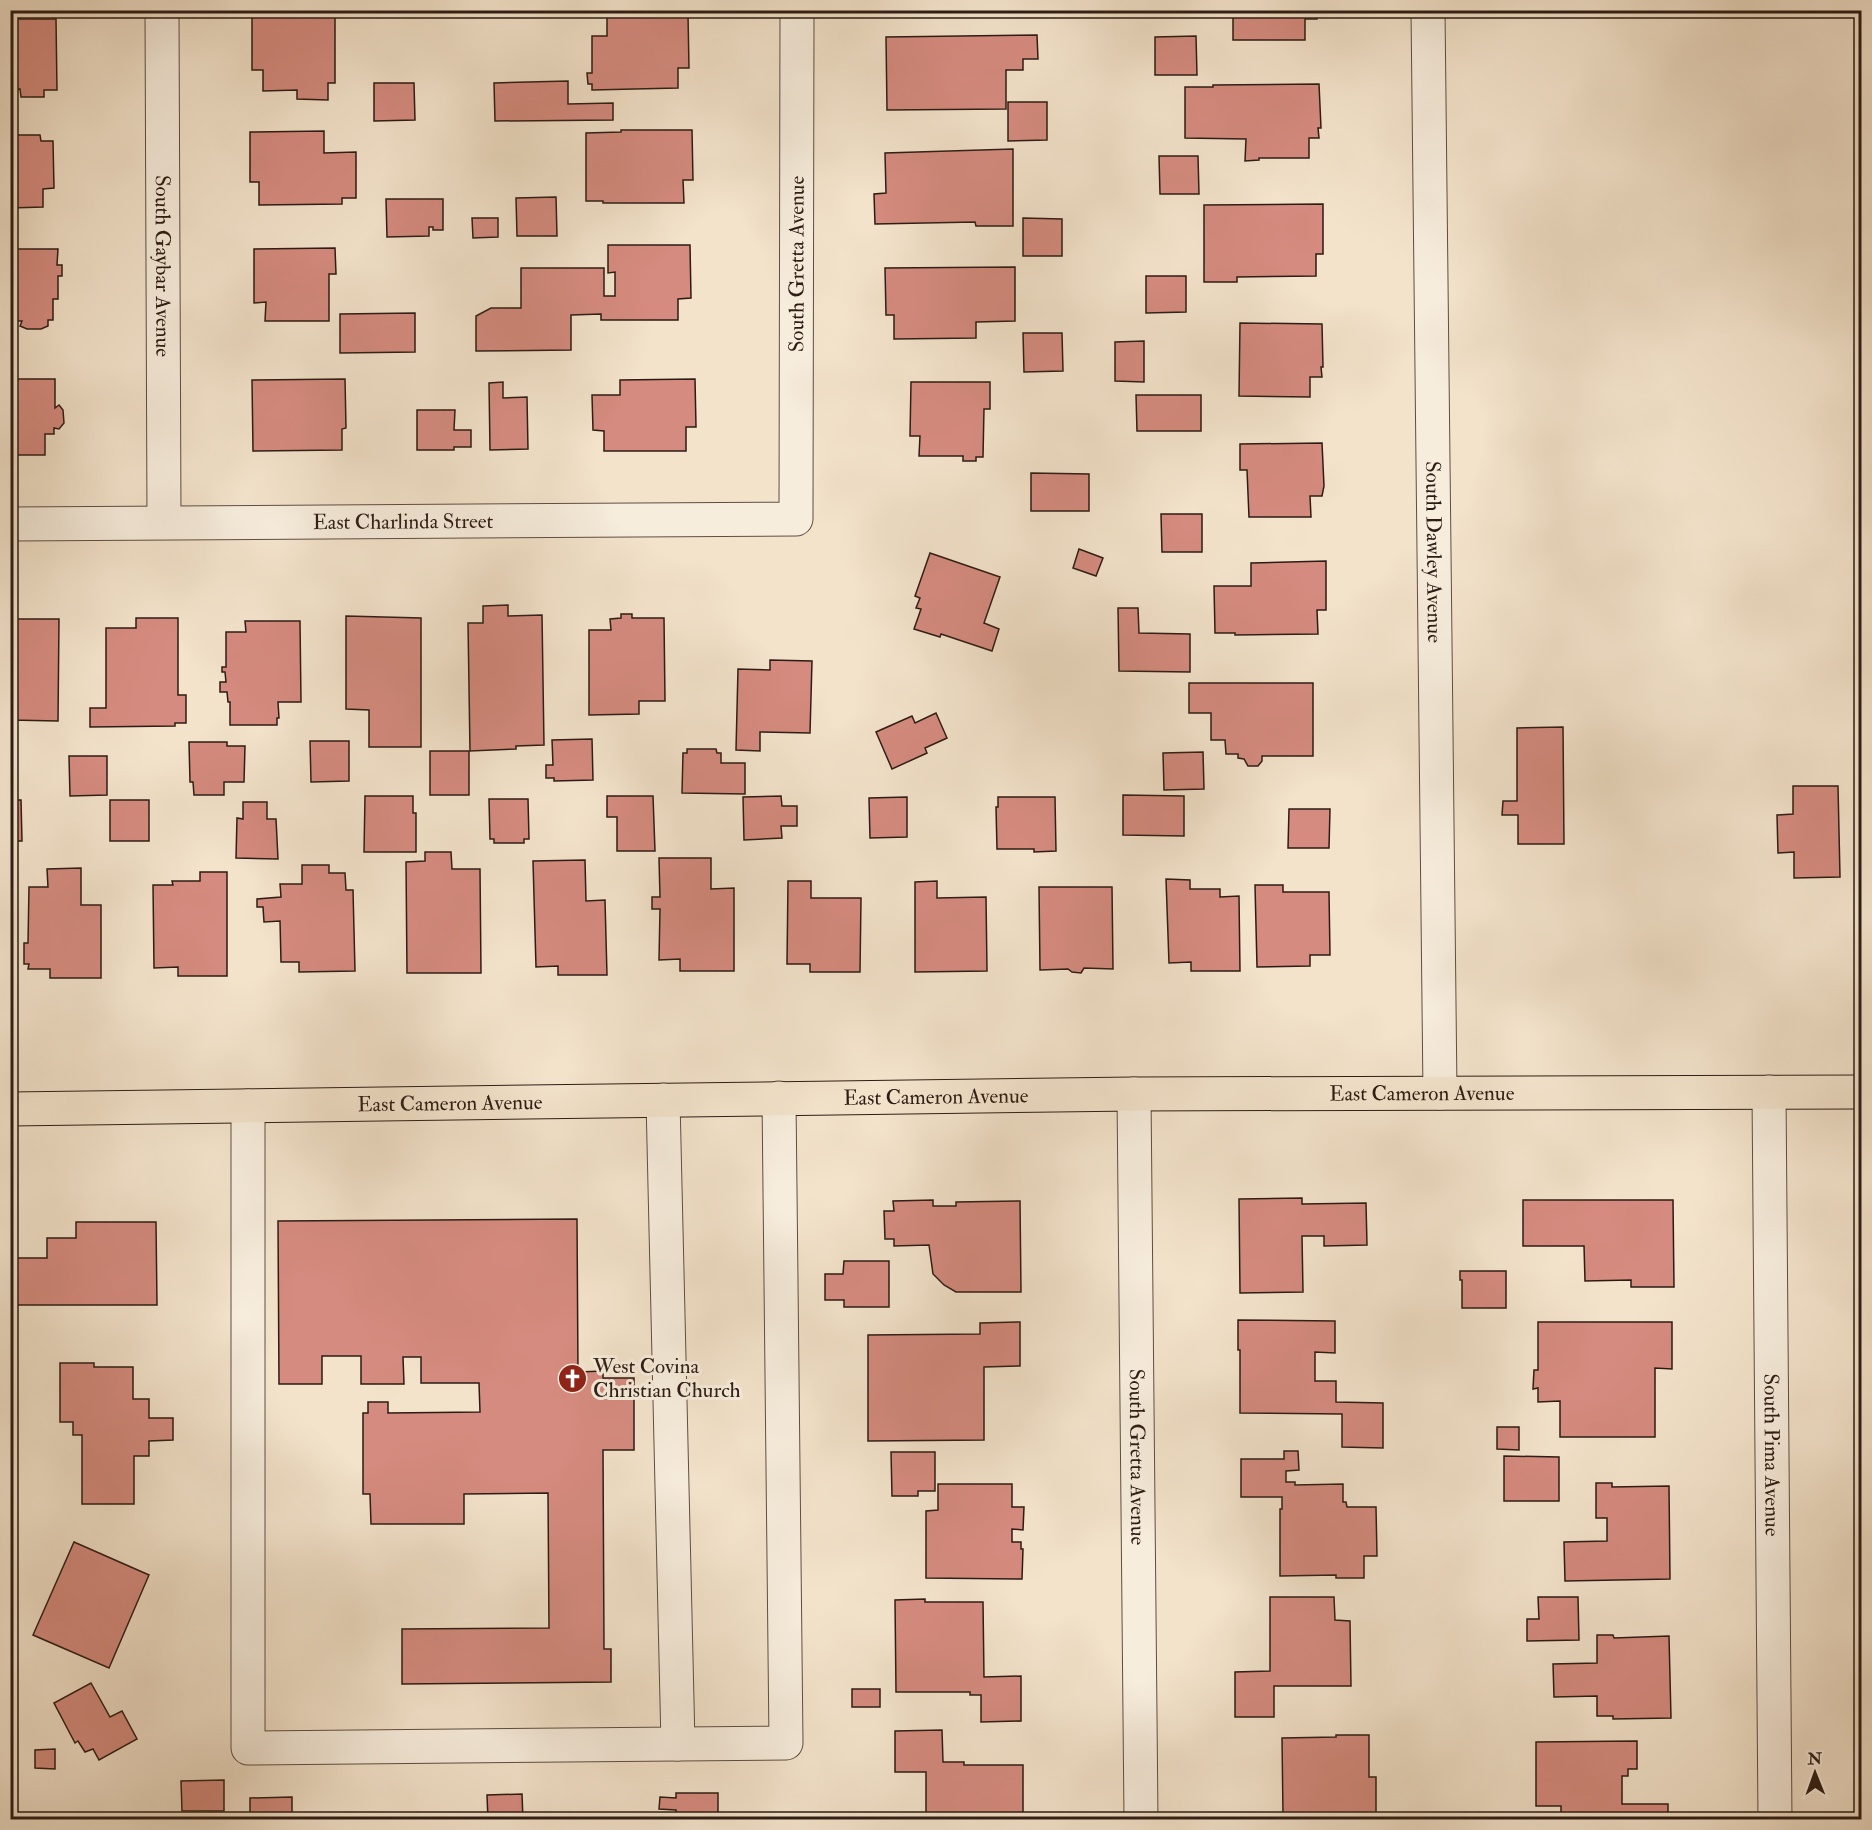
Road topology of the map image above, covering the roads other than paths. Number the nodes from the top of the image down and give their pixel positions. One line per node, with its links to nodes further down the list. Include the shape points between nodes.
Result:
1 (162, 10): 5 (street, South Gaybar Avenue)
2 (797, 10): 4 (street, South Gretta Avenue)
3 (1428, 10): 9 (street, South Dawley Avenue)
4 (796, 519): 5 (street, East Charlinda Street)
5 (164, 522): 6 (street, East Charlinda Street)
6 (10, 524)
7 (1769, 1092): 8 (main road, East Cameron Avenue); 9 (main road, East Cameron Avenue); 17 (street, South Pima Avenue)
8 (1862, 1092)
9 (1440, 1093): 10 (main road, East Cameron Avenue)
10 (1134, 1094): 11 (main road, East Cameron Avenue); 16 (street, South Gretta Avenue)
11 (779, 1098): 12 (main road, East Cameron Avenue); 15 (street, via 786,1743)
12 (663, 1100): 13 (main road, East Cameron Avenue); 15 (street)
13 (248, 1106): 14 (main road, East Cameron Avenue); 15 (street, via 248,1748)
14 (10, 1108)
15 (678, 1744)
16 (1141, 1820)
17 (1775, 1820)

